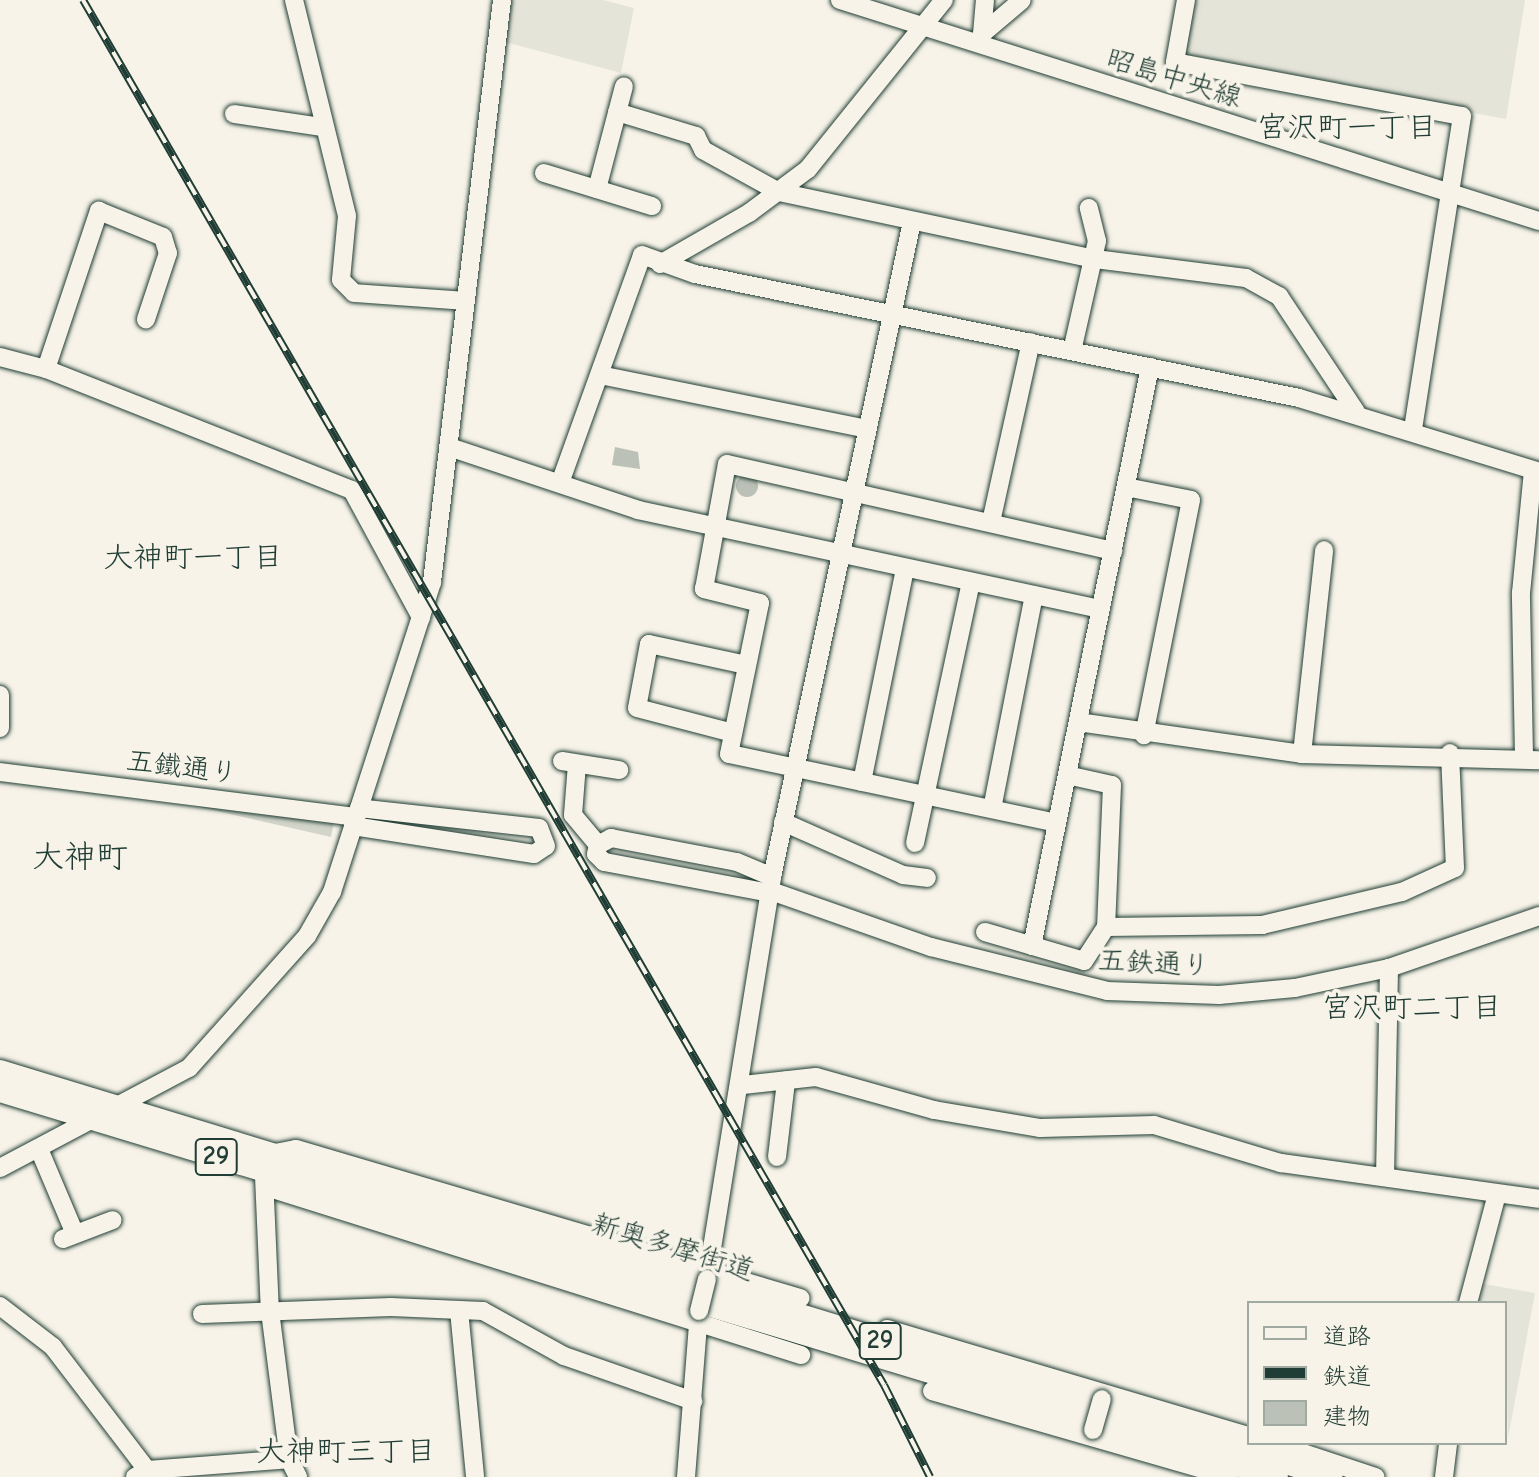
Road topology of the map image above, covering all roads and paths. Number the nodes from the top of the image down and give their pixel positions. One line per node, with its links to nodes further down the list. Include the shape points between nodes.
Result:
1 (294, 0): 12 (street)
2 (502, 0): 23 (street)
3 (840, 0): 8 (street, 昭島中央線)
4 (944, 0): 8 (street)
5 (985, 0): 6 (street, via 982,34)
6 (1022, 0)
7 (1186, 0): 16 (street, via 1175,62 1462,116)
8 (921, 26): 15 (street, via 827,152); 16 (street, 昭島中央線)
9 (624, 86): 10 (street)
10 (617, 112): 14 (street); 15 (street, via 696,136 703,150)
11 (234, 114): 12 (street)
12 (322, 127): 23 (street, via 347,216 341,280 354,293)
13 (544, 173): 14 (street)
14 (597, 189): 17 (street)
15 (779, 192): 20 (street); 22 (street)
16 (1449, 193): 19 (street, 昭島中央線); 34 (street)
17 (652, 206)
18 (1089, 208): 21 (street)
19 (1539, 221)
20 (912, 222): 21 (street); 24 (street)
21 (1095, 259): 27 (street); 32 (street, via 1246,278 1279,296)
22 (660, 264): 24 (street); 31 (street, via 645,255 638,259)
23 (465, 301): 35 (street)
24 (889, 312): 26 (street); 33 (street)
25 (146, 319): 30 (street, via 168,253 163,237 99,211)
26 (1031, 342): 27 (street); 40 (street)
27 (1072, 351): 29 (street)
28 (0, 357): 30 (street)
29 (1150, 367): 32 (street); 38 (street)
30 (46, 369): 49 (street, via 352,490)
31 (600, 375): 33 (street); 37 (street)
32 (1356, 412): 34 (street)
33 (864, 428): 39 (street)
34 (1413, 429): 36 (street)
35 (449, 447): 37 (street); 49 (street, via 432,582)
36 (1536, 472): 58 (street, via 1521,593)
37 (560, 483): 41 (street)
38 (1126, 487): 43 (street); 55 (street, via 1191,500)
39 (850, 491): 40 (street); 41 (street, via 727,464); 44 (street)
40 (991, 522): 43 (street)
41 (715, 528): 44 (street); 50 (street, via 704,589 760,603)
42 (1324, 550): 57 (street)
43 (1113, 551): 48 (street)
44 (836, 554): 45 (street); 59 (street)
45 (905, 568): 46 (street); 63 (street)
46 (971, 582): 47 (street); 64 (street)
47 (1034, 595): 48 (street); 65 (street)
48 (1101, 609): 52 (street)
49 (421, 617): 66 (street)
50 (746, 665): 54 (street); 54 (street, via 649,644 639,696 637,708)
51 (0, 695): 53 (street)
52 (1078, 722): 55 (street); 62 (street)
53 (0, 728)
54 (733, 733): 59 (street, via 729,754)
55 (1144, 735): 57 (street)
56 (1450, 753): 57 (street); 58 (street); 73 (street, via 1455,868 1402,892 1262,925)
57 (1302, 754)
58 (1532, 758)
59 (793, 768): 63 (street); 67 (street)
60 (619, 770): 71 (street, 五鉄通り, via 569,762 573,815 598,845 611,838 737,862)
61 (0, 772): 66 (street, 五鐵通り)
62 (1067, 775): 68 (street); 73 (street, via 1112,785)
63 (862, 782): 64 (street)
64 (926, 796): 65 (street); 69 (street)
65 (992, 809): 68 (street)
66 (356, 817): 66 (street, via 539,828 546,846 534,854); 81 (street, via 332,892 307,936 189,1068)
67 (783, 822): 70 (street, via 903,875); 71 (street)
68 (1057, 823): 75 (street)
69 (915, 843)
70 (927, 878)
71 (771, 887): 76 (street, 五鉄通り, via 962,956 1107,991 1256,992); 79 (street)
72 (1539, 916): 76 (street, 五鉄通り)
73 (1106, 927): 75 (street, via 1084,961)
74 (985, 932): 75 (street)
75 (1032, 946)
76 (1389, 968): 87 (street)
77 (0, 1071): 81 (main road, 新奥多摩街道 / 29)
78 (786, 1081): 79 (street); 84 (street); 87 (street, via 816,1077 934,1110 1040,1128 1154,1125 1281,1163)
79 (743, 1085): 91 (street, via 725,1146)
80 (0, 1091): 82 (main road, 新奥多摩街道 / 29)
81 (119, 1109): 82 (street); 86 (main road, 新奥多摩街道 / 29)
82 (91, 1120): 83 (street); 86 (main road, 新奥多摩街道 / 29)
83 (39, 1149): 85 (street); 90 (street, via 69,1237)
84 (777, 1157)
85 (0, 1168)
86 (266, 1171): 91 (street, via 296,1149); 96 (street); 98 (street); 115 (main road, 新奥多摩街道 / 29); 116 (main road, 新奥多摩街道 / 29)
87 (1385, 1177): 88 (street)
88 (1497, 1194): 89 (street); 93 (street)
89 (1539, 1199)
90 (113, 1220)
91 (708, 1276): 92 (street); 98 (street, bridge)
92 (800, 1298)
93 (1469, 1301)
94 (0, 1306): 110 (street, via 53,1347)
95 (459, 1310): 96 (street); 103 (street, via 483,1311 564,1356); 112 (street)
96 (270, 1311): 97 (street); 108 (street)
97 (202, 1314)
98 (698, 1314): 100 (street); 103 (street)
99 (887, 1329): 102 (street)
100 (801, 1355)
101 (932, 1391): 104 (street)
102 (1103, 1395): 104 (street, bridge); 105 (street)
103 (693, 1401): 113 (street)
104 (1092, 1433): 109 (street)
105 (1247, 1435)
106 (1279, 1445): 117 (street)
107 (1448, 1445): 118 (street)
108 (289, 1459): 110 (street); 111 (street)
109 (1195, 1472): 114 (street)
110 (141, 1474)
111 (298, 1477)
112 (475, 1477)
113 (686, 1477)
114 (1229, 1477)
115 (1277, 1477)
116 (1331, 1477)
117 (1375, 1477)
118 (1444, 1477)

